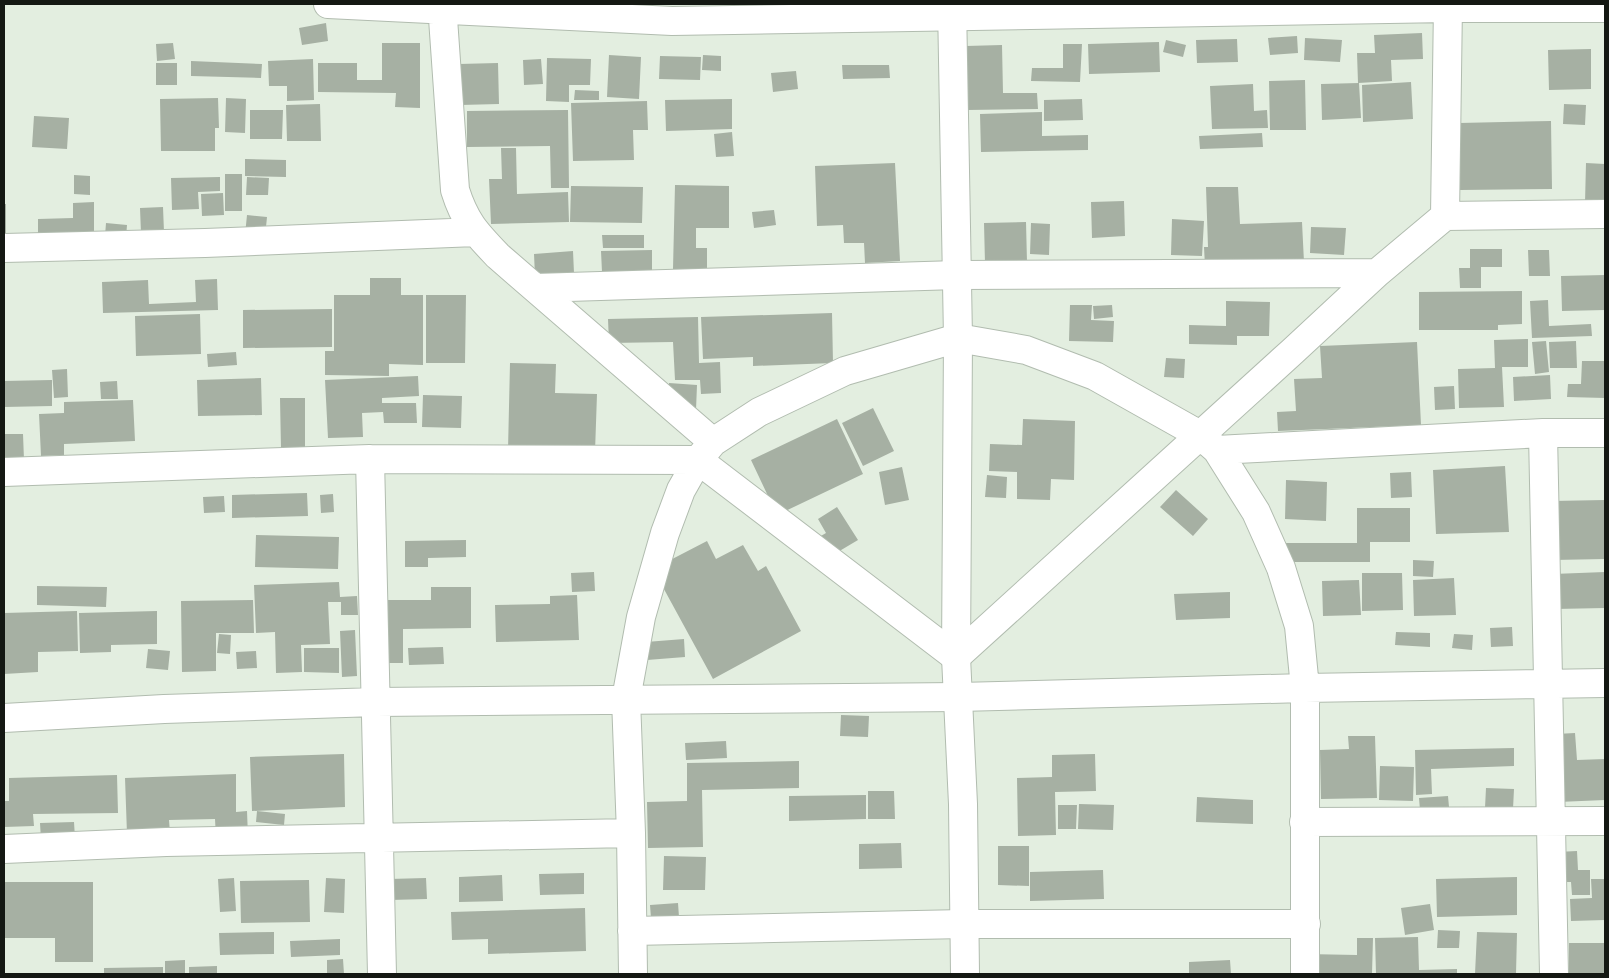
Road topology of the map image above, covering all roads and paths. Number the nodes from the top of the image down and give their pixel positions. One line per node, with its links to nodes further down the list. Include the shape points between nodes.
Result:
1 (328, 4): 2 (street)
2 (442, 6): 5 (street, via 672,21); 8 (street, via 455,190 462,211)
3 (1448, 6): 4 (street); 5 (street); 7 (street)
4 (1605, 8)
5 (952, 10): 11 (street)
6 (1605, 214): 7 (street)
7 (1445, 216): 10 (street)
8 (476, 232): 9 (street); 12 (street)
9 (4, 248)
10 (1377, 273): 11 (street); 16 (street)
11 (957, 275): 12 (street); 13 (street)
12 (534, 288): 17 (street)
13 (958, 338): 16 (street, via 1026,350 1095,376); 17 (street, via 846,371 759,412); 20 (street)
14 (1543, 433): 15 (street); 16 (street); 22 (street)
15 (1605, 433)
16 (1209, 443): 20 (street); 23 (street, via 1256,512 1281,568 1298,626)
17 (706, 451): 18 (street); 20 (street); 25 (street, via 681,490 665,533 641,617)
18 (370, 459): 19 (street); 26 (street)
19 (4, 472)
20 (956, 657): 24 (street)
21 (1605, 682): 22 (street)
22 (1547, 685): 23 (street); 30 (street)
23 (1305, 688): 24 (street); 29 (street)
24 (959, 697): 25 (street); 34 (street)
25 (626, 699): 26 (street); 31 (street)
26 (376, 702): 27 (street); 32 (street)
27 (4, 718)
28 (1605, 821): 30 (street)
29 (1304, 822): 30 (street); 35 (street)
30 (1550, 822): 41 (street)
31 (631, 833): 32 (street); 36 (street)
32 (380, 839): 33 (street, via 166,842); 37 (street)
33 (4, 849)
34 (964, 924): 35 (street); 36 (street); 39 (street)
35 (1306, 924): 40 (street)
36 (632, 931): 38 (street)
37 (382, 974)
38 (632, 974)
39 (965, 974)
40 (1305, 974)
41 (1554, 974)

